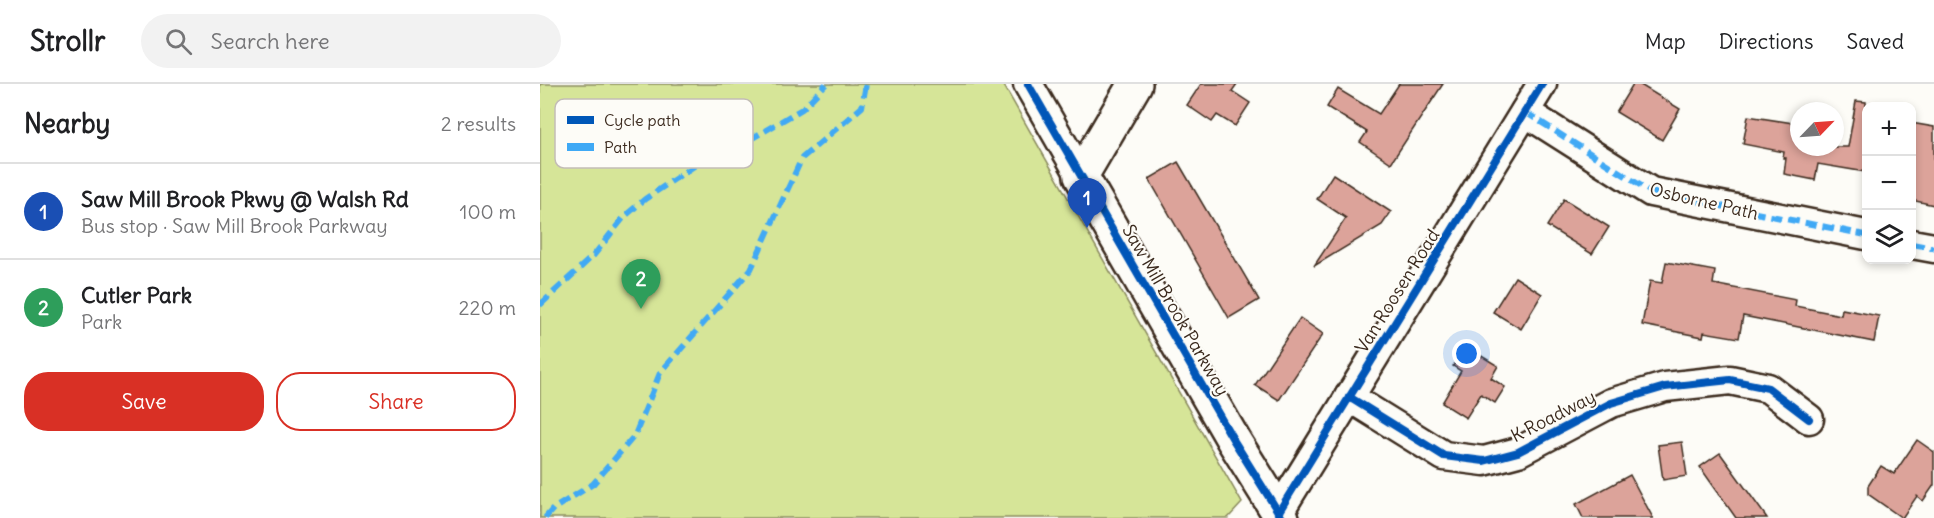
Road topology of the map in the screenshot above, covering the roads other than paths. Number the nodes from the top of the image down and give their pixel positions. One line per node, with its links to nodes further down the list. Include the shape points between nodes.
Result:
1 (1028, 84): 5 (street, Saw Mill Brook Parkway)
2 (1135, 84): 5 (street)
3 (1542, 84): 4 (street, Van Roosen Road)
4 (1525, 112): 6 (street, Osborne Path, via 1651,192); 9 (street, Van Roosen Road)
5 (1081, 176): 11 (street, Saw Mill Brook Parkway)
6 (1862, 234)
7 (1916, 245): 8 (street)
8 (1934, 248)
9 (1349, 397): 10 (street, K Roadway, via 1444,456 1484,462 1518,452 1611,403 1665,387 1730,380 1768,388); 11 (street, Van Roosen Road)
10 (1809, 419)
11 (1280, 515)

